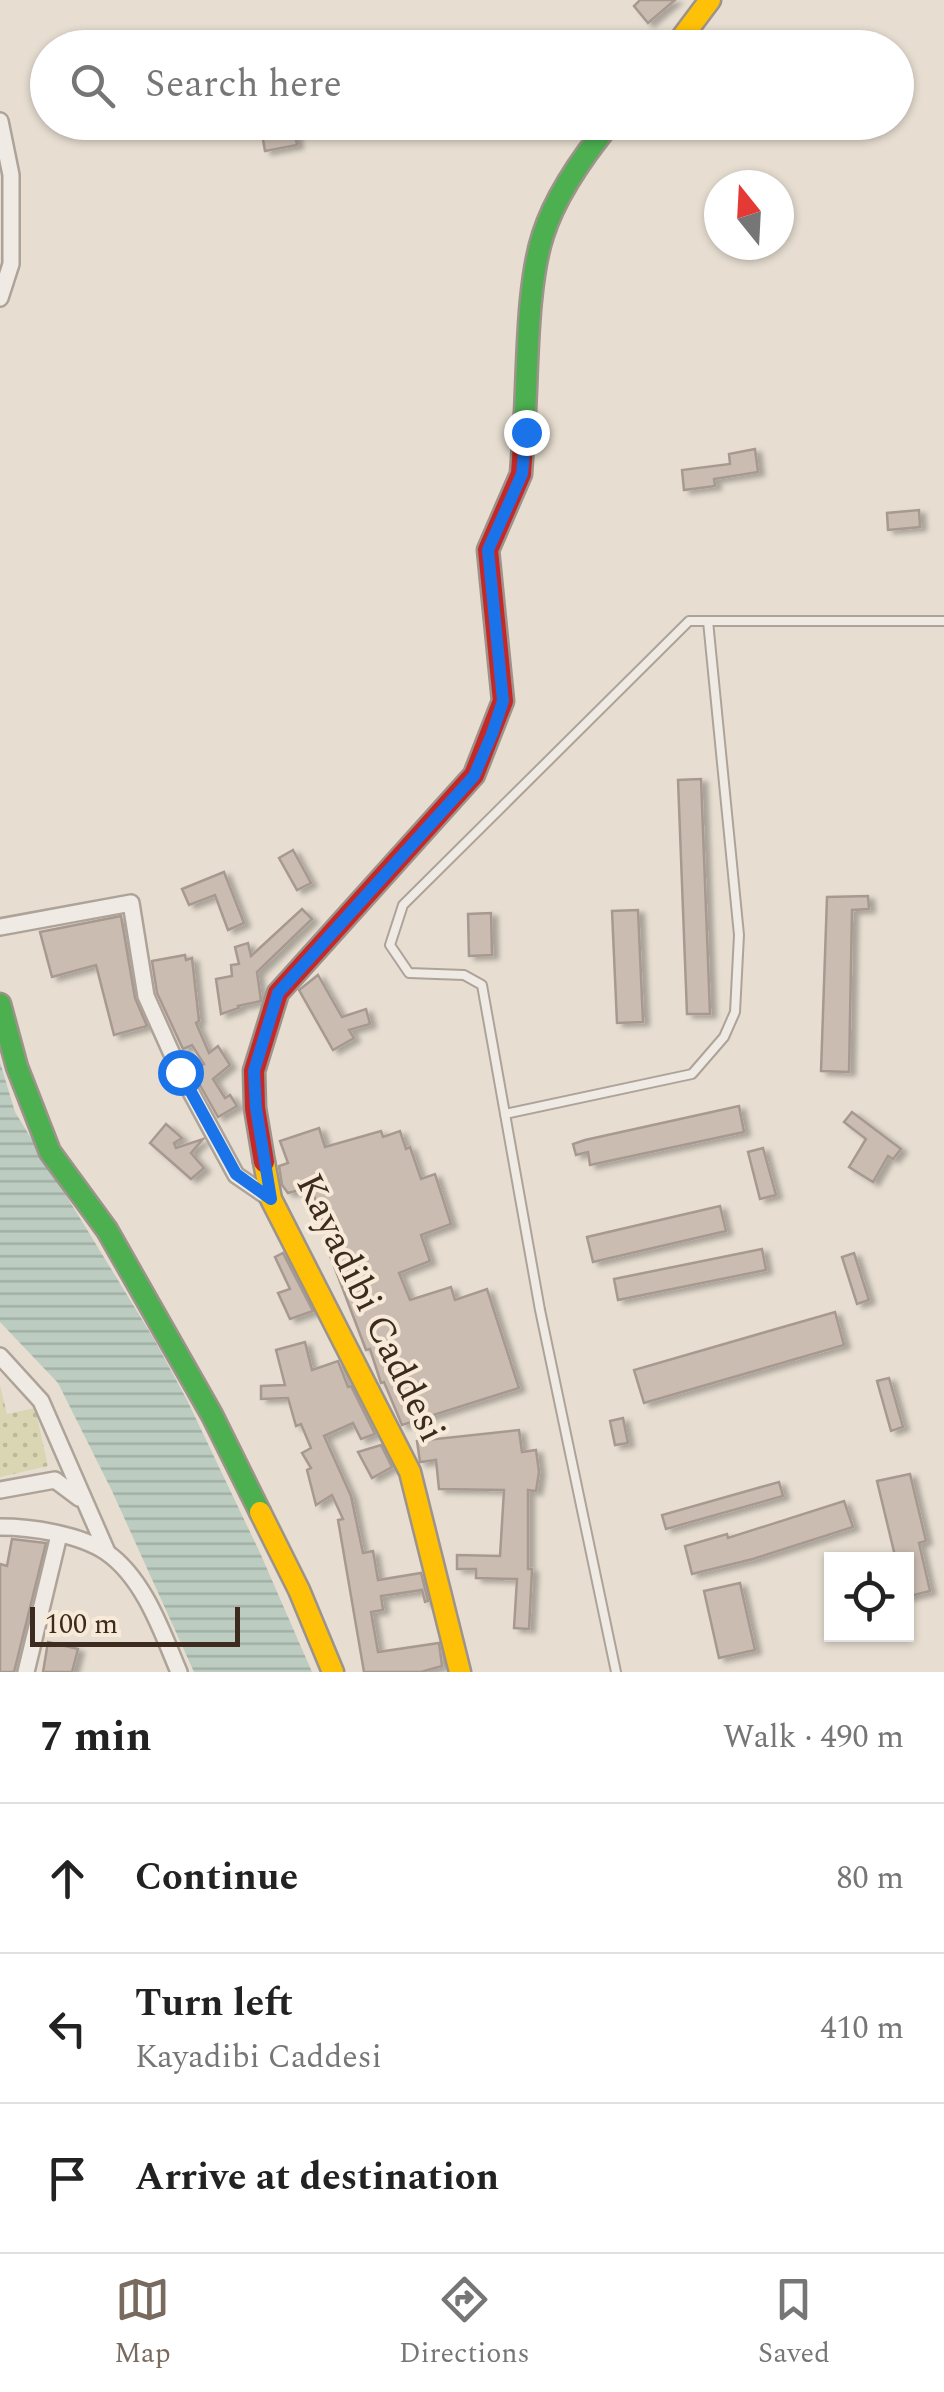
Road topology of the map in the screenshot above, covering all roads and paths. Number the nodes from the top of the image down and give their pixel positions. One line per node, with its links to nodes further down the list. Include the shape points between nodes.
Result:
1 (710, 0): 2 (street)
2 (688, 30)
3 (0, 122): 5 (street, via 12,176 11,264)
4 (596, 140): 11 (street, Kayadibi Caddesi, via 543,234 522,474 488,550 503,701 474,776 278,993 254,1071)
5 (0, 298)
6 (708, 621): 7 (lane); 10 (lane, via 739,935 735,1012 692,1074); 10 (lane, via 689,621 403,905 390,945 409,974 464,975 482,985)
7 (944, 621)
8 (0, 927): 11 (street, via 131,904 146,996 180,1072 236,1174)
9 (0, 1004): 20 (street, via 50,1152 107,1230 212,1415)
10 (504, 1114): 22 (lane)
11 (271, 1199): 21 (street, Kayadibi Caddesi, via 410,1472)
12 (0, 1356): 14 (street, via 41,1400)
13 (0, 1490): 14 (street, via 55,1480)
14 (83, 1500): 17 (street)
15 (0, 1527): 16 (street)
16 (58, 1535): 17 (street); 18 (street)
17 (106, 1552): 19 (street, via 159,1624)
18 (26, 1672)
19 (179, 1672)
20 (333, 1672)
21 (460, 1672)
22 (616, 1672)

